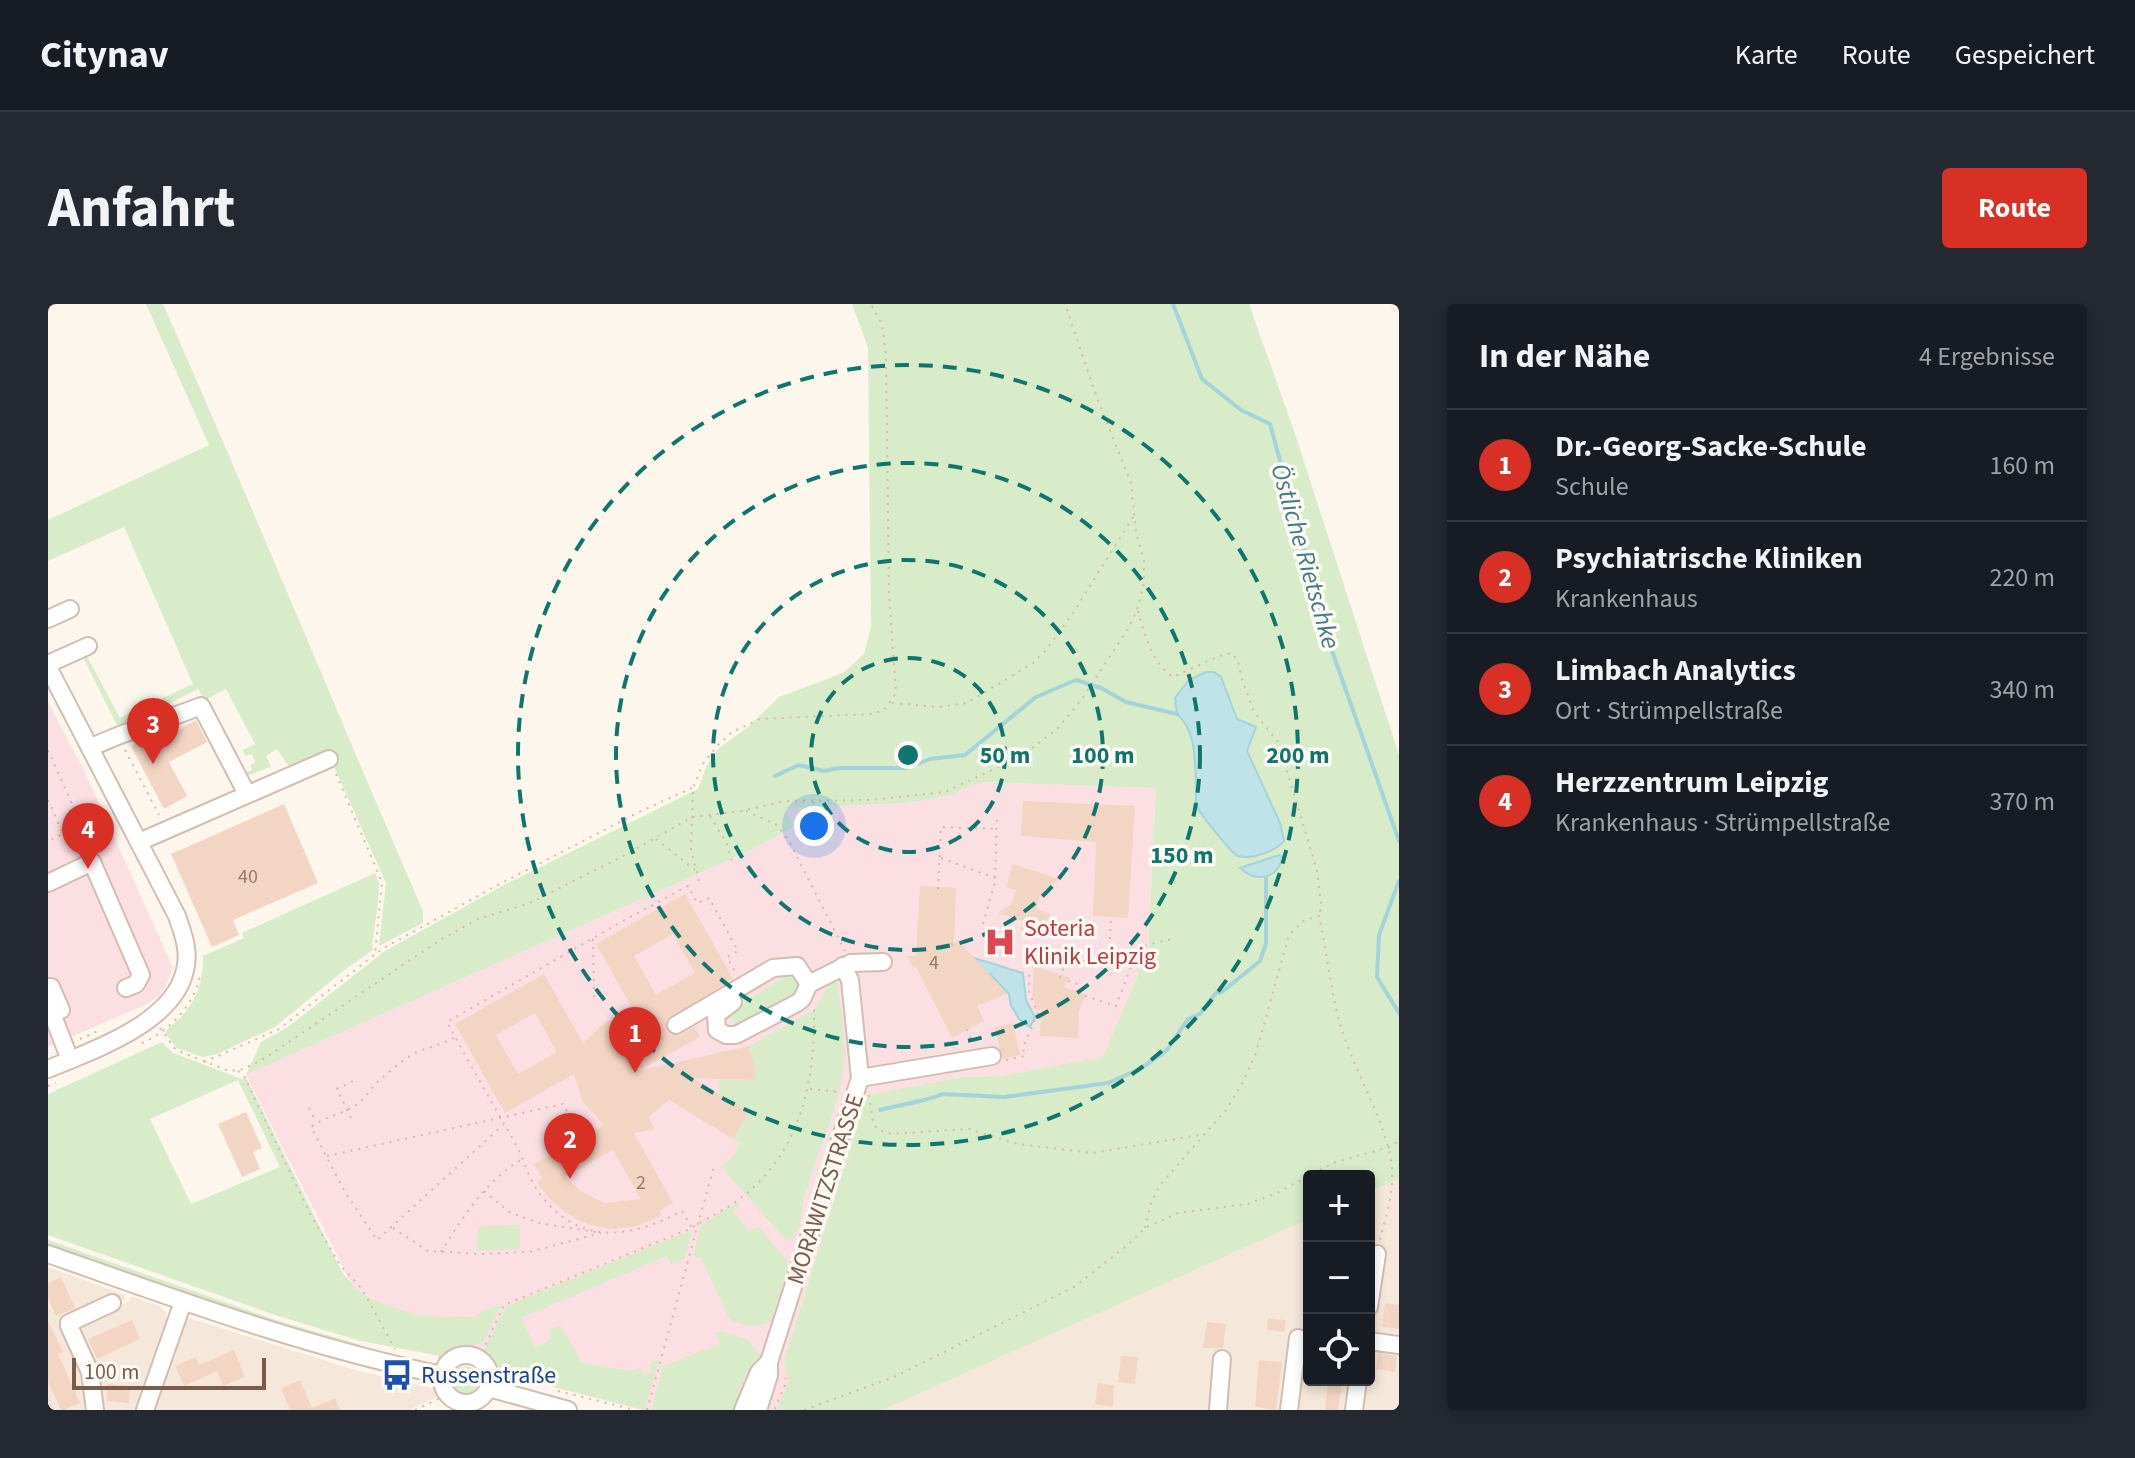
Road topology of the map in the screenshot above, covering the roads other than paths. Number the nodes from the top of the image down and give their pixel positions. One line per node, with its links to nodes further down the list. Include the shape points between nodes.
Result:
1 (70, 609): 2 (street)
2 (48, 619)
3 (88, 646): 4 (street)
4 (48, 665): 5 (street)
5 (90, 748): 7 (street, via 201,706); 8 (street)
6 (329, 759): 7 (street)
7 (239, 793): 8 (street)
8 (139, 842): 20 (street, via 177,916 186,944 185,971 175,994 154,1016)
9 (48, 883): 15 (street, via 92,862 141,975)
10 (883, 962): 11 (street)
11 (847, 964): 13 (street); 22 (street, MORAWITZSTRASSE)
12 (797, 966): 13 (street); 13 (street, via 722,1009 716,1015 717,1030 736,1035 802,999); 18 (street, via 773,968)
13 (809, 984)
14 (48, 987): 17 (street, via 61,1010)
15 (126, 988)
16 (48, 1003): 17 (street)
17 (51, 1020): 20 (street)
18 (676, 1025)
19 (992, 1056): 22 (street)
20 (70, 1060): 21 (street)
21 (48, 1069)
22 (860, 1087): 32 (street, MORAWITZSTRASSE)
23 (48, 1254): 26 (street)
24 (1377, 1254): 25 (street)
25 (1375, 1267)
26 (183, 1302): 33 (street, via 367,1360); 38 (street)
27 (112, 1303): 37 (street, via 69,1323 90,1372)
28 (1298, 1338): 43 (street)
29 (1375, 1342): 30 (street)
30 (1399, 1345)
31 (1222, 1359): 42 (street)
32 (769, 1362): 40 (street, MORAWITZSTRASSE, via 759,1372); 41 (street, MORAWITZSTRASSE)
33 (442, 1375): 35 (street, via 456,1357 480,1356 489,1372); 36 (street, via 447,1395)
34 (1357, 1386): 44 (street)
35 (489, 1388): 36 (street); 39 (street)
36 (462, 1407)
37 (95, 1410)
38 (145, 1410)
39 (568, 1410)
40 (743, 1410)
41 (758, 1410)
42 (1218, 1410)
43 (1289, 1410)
44 (1354, 1410)

